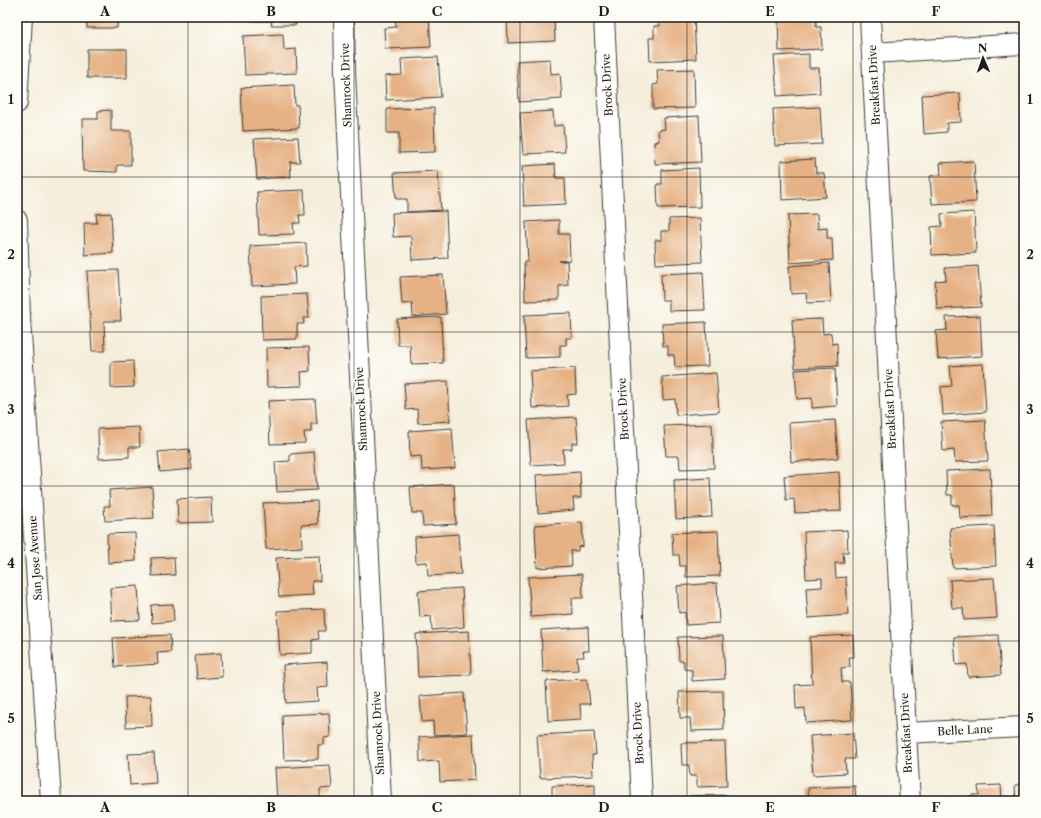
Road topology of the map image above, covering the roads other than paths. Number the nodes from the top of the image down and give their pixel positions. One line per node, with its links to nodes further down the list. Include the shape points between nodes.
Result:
1 (22, 17): 7 (street)
2 (344, 17): 12 (street, Shamrock Drive, via 344,73)
3 (604, 17): 13 (street, Brock Drive)
4 (870, 17): 6 (street, Breakfast Drive)
5 (1024, 44): 6 (street)
6 (872, 53): 10 (street, Breakfast Drive)
7 (17, 102)
8 (17, 220): 11 (street, San Jose Avenue, via 20,318)
9 (1024, 727): 10 (street, Belle Lane)
10 (906, 733): 14 (street, Breakfast Drive)
11 (51, 801)
12 (381, 801)
13 (642, 801)
14 (910, 801)

